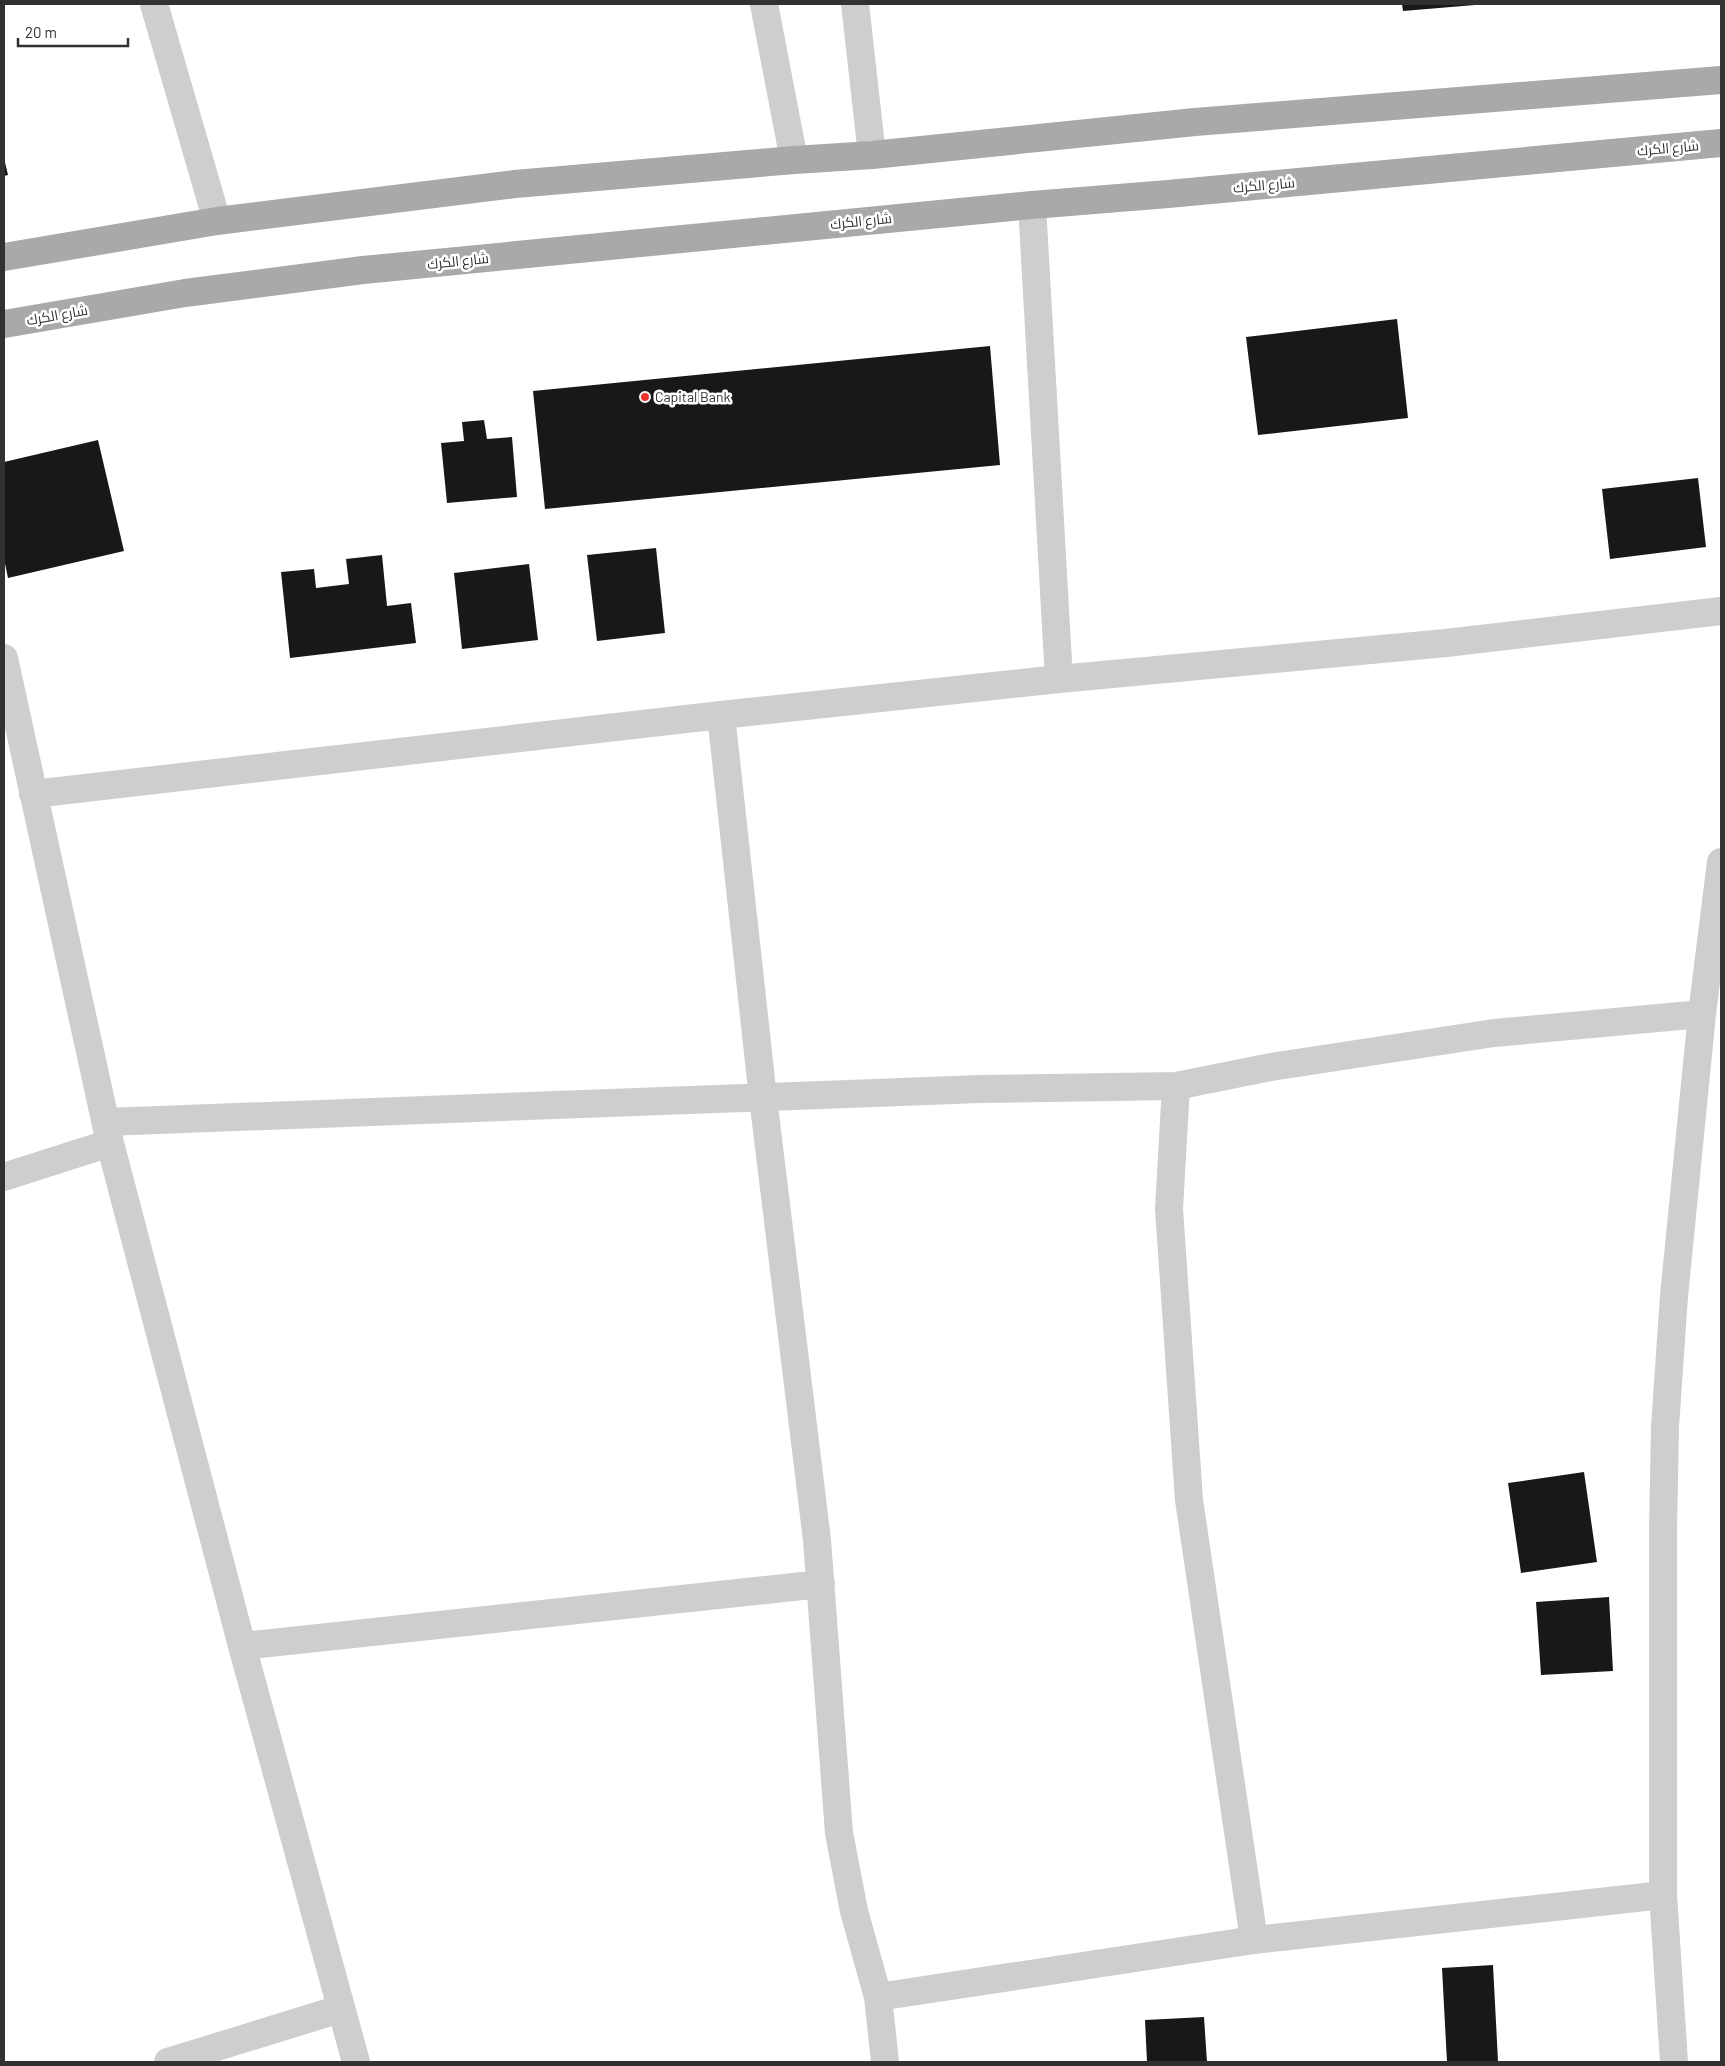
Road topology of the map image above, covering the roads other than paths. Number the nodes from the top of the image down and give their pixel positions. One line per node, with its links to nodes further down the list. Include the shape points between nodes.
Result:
1 (154, 4): 9 (street)
2 (764, 4): 7 (street)
3 (855, 4): 6 (street)
4 (1721, 80): 6 (main road, via 1195,122)
5 (1721, 143): 8 (main road, شارع الكرك)
6 (872, 155): 7 (main road)
7 (794, 160): 9 (main road, via 515,184)
8 (1032, 205): 11 (main road, شارع الكرك, via 363,270 185,293); 14 (street)
9 (217, 221): 10 (main road)
10 (4, 256)
11 (4, 324)
12 (1721, 611): 14 (street, via 1446,643)
13 (4, 658): 16 (street)
14 (1059, 679): 15 (street)
15 (721, 715): 16 (street); 21 (street)
16 (33, 794): 22 (street)
17 (1721, 862): 18 (street)
18 (1715, 963): 19 (street)
19 (1702, 1014): 20 (street, via 1494,1033 1270,1067); 26 (street, via 1674,1296 1665,1427)
20 (1176, 1086): 21 (street, via 980,1089); 27 (street, via 1169,1209 1188,1500)
21 (763, 1098): 22 (street); 24 (street)
22 (108, 1133): 23 (street); 25 (street)
23 (4, 1177)
24 (821, 1584): 25 (street); 28 (street, via 839,1833 854,1911)
25 (242, 1646): 29 (street)
26 (1663, 1895): 27 (street); 33 (street)
27 (1254, 1940): 28 (street)
28 (878, 1997): 32 (street)
29 (340, 2009): 30 (street); 31 (street)
30 (168, 2062)
31 (356, 2062)
32 (885, 2062)
33 (1674, 2062)

